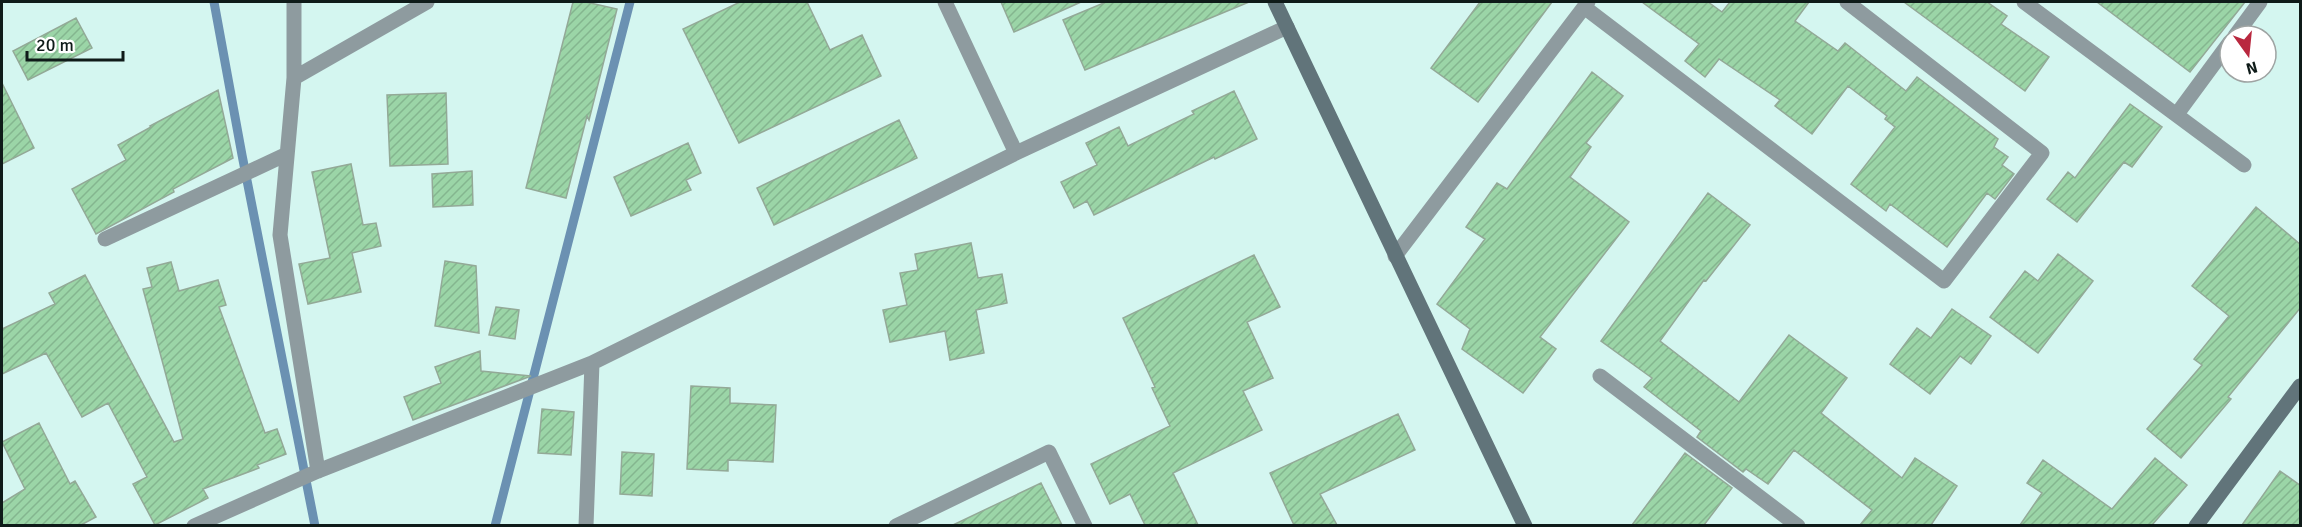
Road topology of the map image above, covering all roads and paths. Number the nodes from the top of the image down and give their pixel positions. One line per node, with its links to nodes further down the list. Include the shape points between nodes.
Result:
1 (294, 2): 12 (street)
2 (427, 2): 12 (street)
3 (945, 2): 14 (street)
4 (1275, 2): 10 (street)
5 (1846, 2): 8 (street, via 2042,153 1944,281)
6 (2025, 2): 13 (street)
7 (2260, 2): 9 (street)
8 (1586, 4): 18 (street)
9 (2244, 24)
10 (1287, 27): 14 (street); 18 (street)
11 (2218, 58): 13 (street)
12 (294, 78): 15 (street)
13 (2177, 114): 16 (street)
14 (1016, 153): 19 (street)
15 (287, 154): 17 (street); 22 (street, via 280,235)
16 (2244, 165)
17 (105, 238)
18 (1395, 256): 27 (street)
19 (592, 363): 22 (street); 24 (street)
20 (1600, 376): 28 (street)
21 (2301, 386): 29 (street)
22 (318, 471): 23 (street)
23 (194, 525)
24 (586, 525)
25 (896, 525): 26 (street, via 1050,452)
26 (1084, 525)
27 (1525, 525)
28 (1798, 525)
29 (2196, 525)

